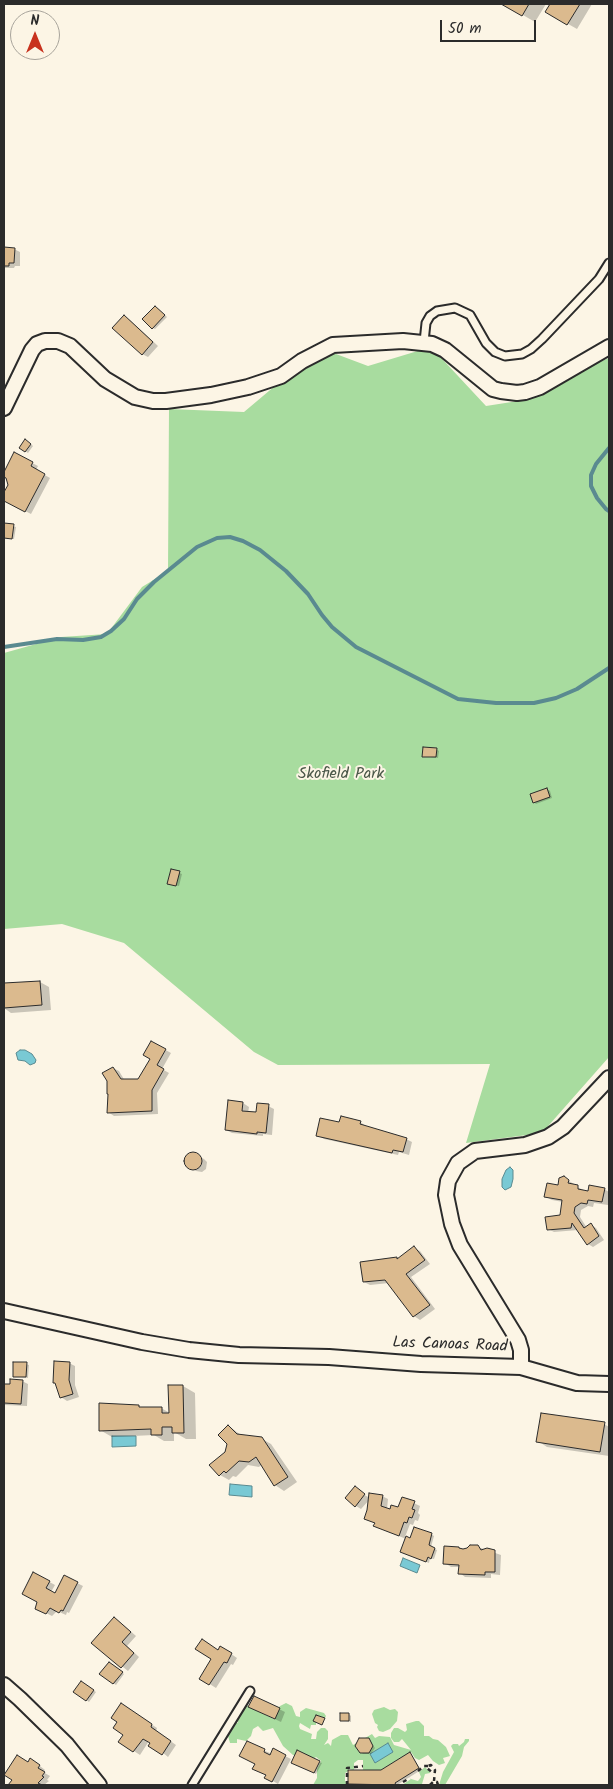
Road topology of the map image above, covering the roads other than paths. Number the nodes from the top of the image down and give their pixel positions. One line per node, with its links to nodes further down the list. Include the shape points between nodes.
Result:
1 (609, 263): 2 (lane, via 599,279 542,339 522,354 505,356 496,352 486,343 470,315 454,308 437,311 430,316)
2 (424, 342): 3 (street, via 445,350 493,389 517,393 540,386); 4 (street, via 333,345 281,376 248,387 211,395 153,401 135,397 105,380 70,346 58,341 45,341 32,350)
3 (609, 347)
4 (4, 408)
5 (609, 1078): 7 (street, Las Canoas Road, via 563,1127 548,1137 525,1144 475,1151 458,1163 448,1181 446,1195 460,1245 518,1340)
6 (4, 1311): 7 (street, Las Canoas Road, via 189,1350)
7 (521, 1367): 8 (street, via 577,1383)
8 (609, 1384)
9 (4, 1685): 11 (street, via 66,1745)
10 (250, 1691): 12 (lane)
11 (99, 1785)
12 (192, 1785)

